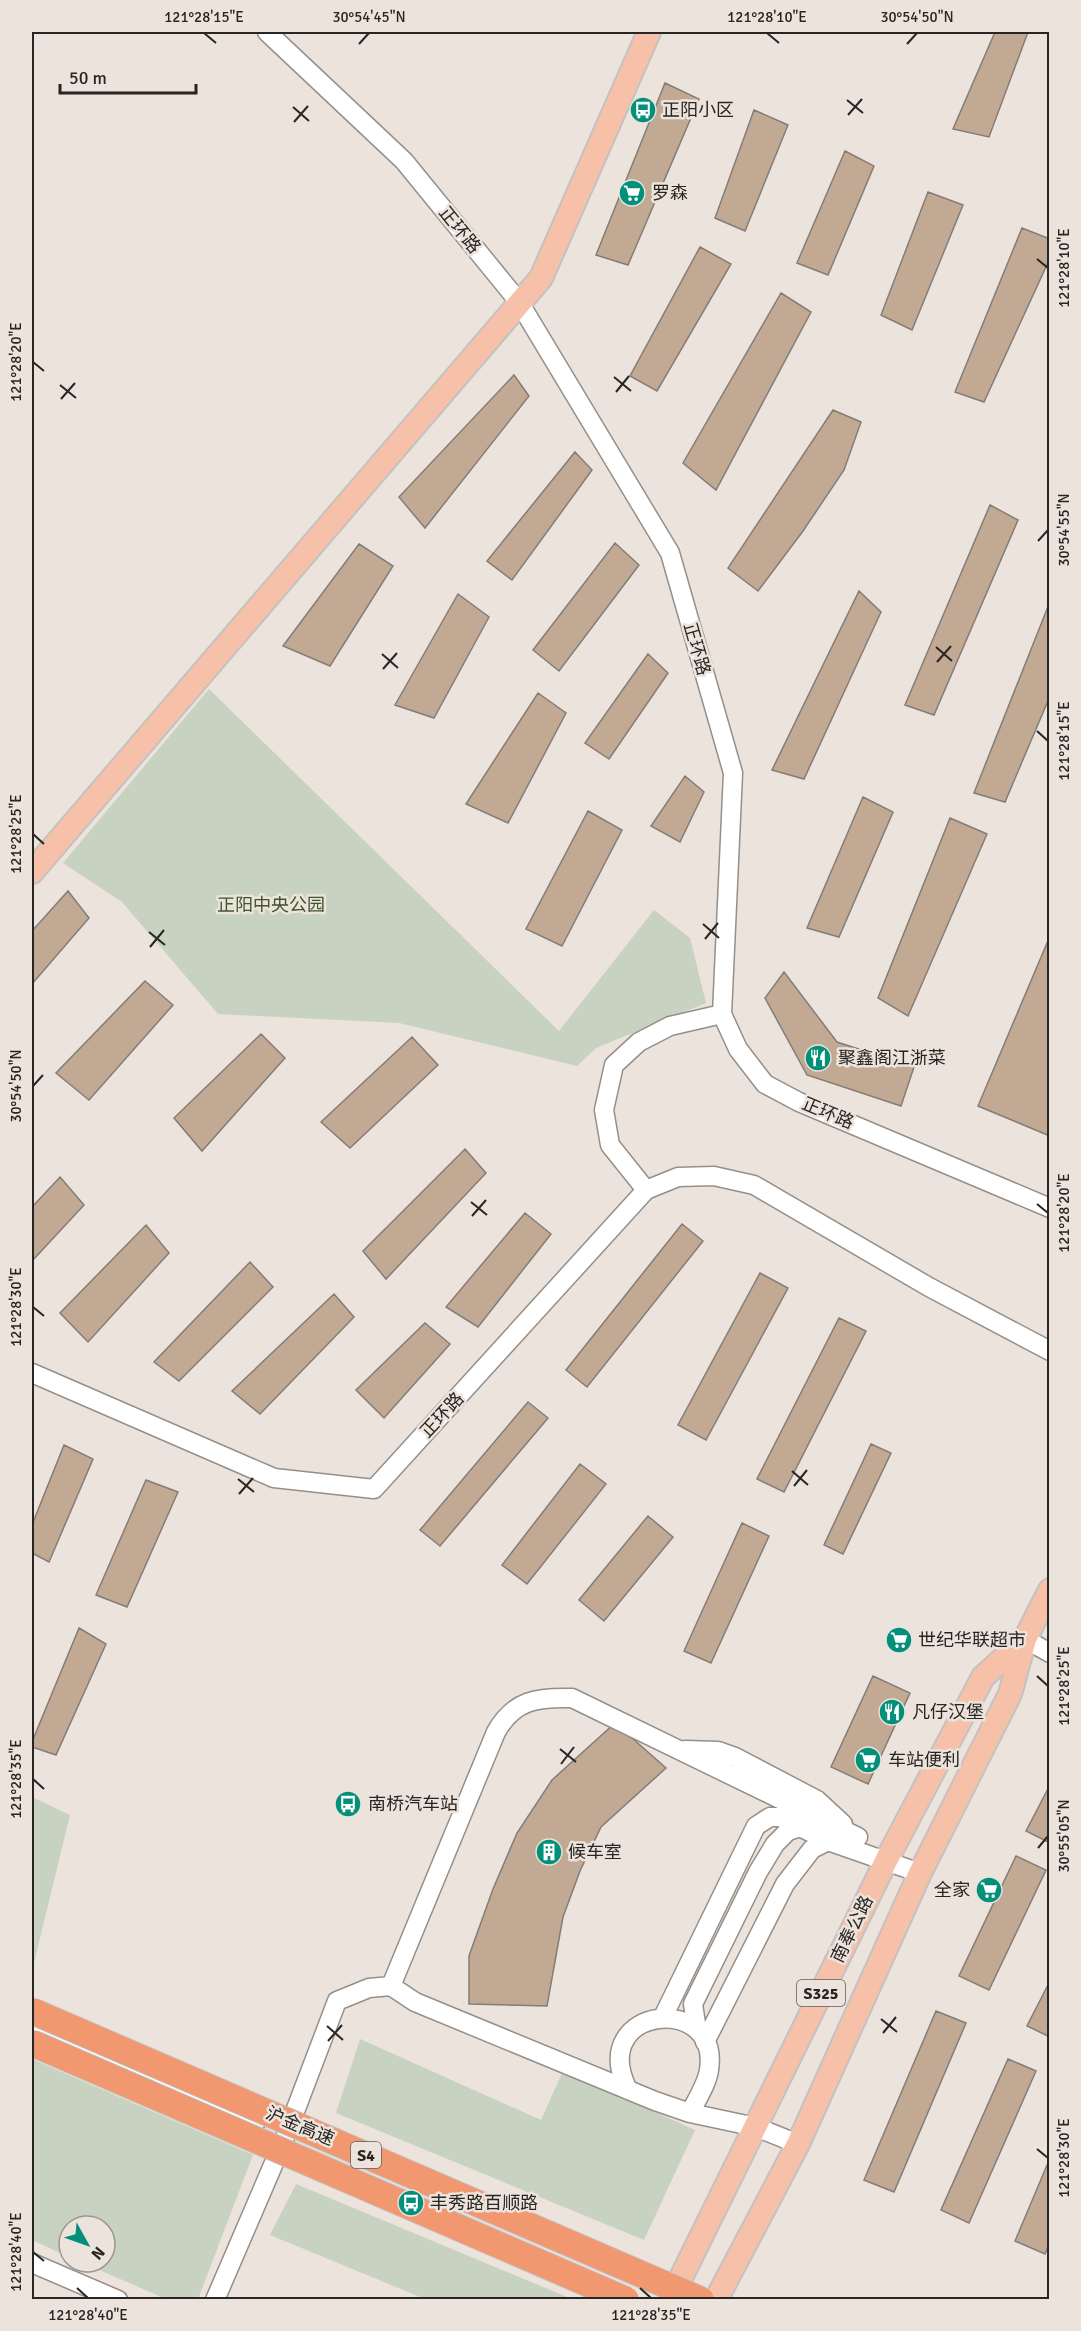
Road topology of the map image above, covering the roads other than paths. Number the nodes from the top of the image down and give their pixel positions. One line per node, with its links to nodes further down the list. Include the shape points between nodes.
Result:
1 (267, 32): 3 (street, 正环路, via 404,161)
2 (649, 32): 3 (main road, via 541,278)
3 (519, 302): 4 (main road); 5 (street, 正环路, via 670,553 733,773)
4 (32, 872)
5 (722, 1014): 6 (street, via 670,1026 639,1042 614,1065 604,1110 610,1145); 7 (street, 正环路, via 738,1049 765,1084)
6 (646, 1190): 8 (street, 正环路, via 678,1178 714,1176 754,1185 929,1287); 9 (street, 正环路, via 374,1489 274,1478)
7 (1050, 1208)
8 (1050, 1351)
9 (32, 1373)
10 (1050, 1590): 11 (main road, 南奉公路 / S325)
11 (1025, 1639): 12 (street); 15 (main road, 南奉公路 / S325, via 983,1677); 16 (main road, 南奉公路 / S325, via 1010,1694)
12 (1050, 1653)
13 (801, 1827): 14 (street); 19 (street, via 780,1817 770,1817 756,1826); 21 (street, via 788,1831 775,1844 693,2004)
14 (828, 1841): 15 (street); 21 (street, via 812,1849 785,1884)
15 (887, 1859): 16 (street); 17 (street, via 858,1837 572,1698 544,1697 515,1707 502,1722); 25 (main road, 南奉公路 / S325)
16 (920, 1873): 27 (main road, 南奉公路 / S325)
17 (391, 1986): 23 (street, via 415,2002); 26 (street, via 369,1988 337,2001)
18 (32, 2010): 33 (highway, 沪金高速 / S4, bridge)
19 (663, 2017): 21 (street, via 685,2022); 23 (street, via 642,2023 623,2044 620,2074)
20 (32, 2026): 26 (street)
21 (701, 2036): 24 (street, via 709,2057 709,2071)
22 (32, 2043): 31 (highway, 沪金高速 / S4, bridge)
23 (627, 2088): 24 (street)
24 (690, 2113): 25 (street)
25 (756, 2127): 27 (street); 32 (main road, 南奉公路 / S325)
26 (286, 2135): 30 (street); 32 (street)
27 (798, 2144): 34 (main road, 南奉公路 / S325)
28 (32, 2263): 29 (street)
29 (118, 2300)
30 (215, 2300)
31 (626, 2300)
32 (669, 2300)
33 (701, 2300)
34 (716, 2300)

